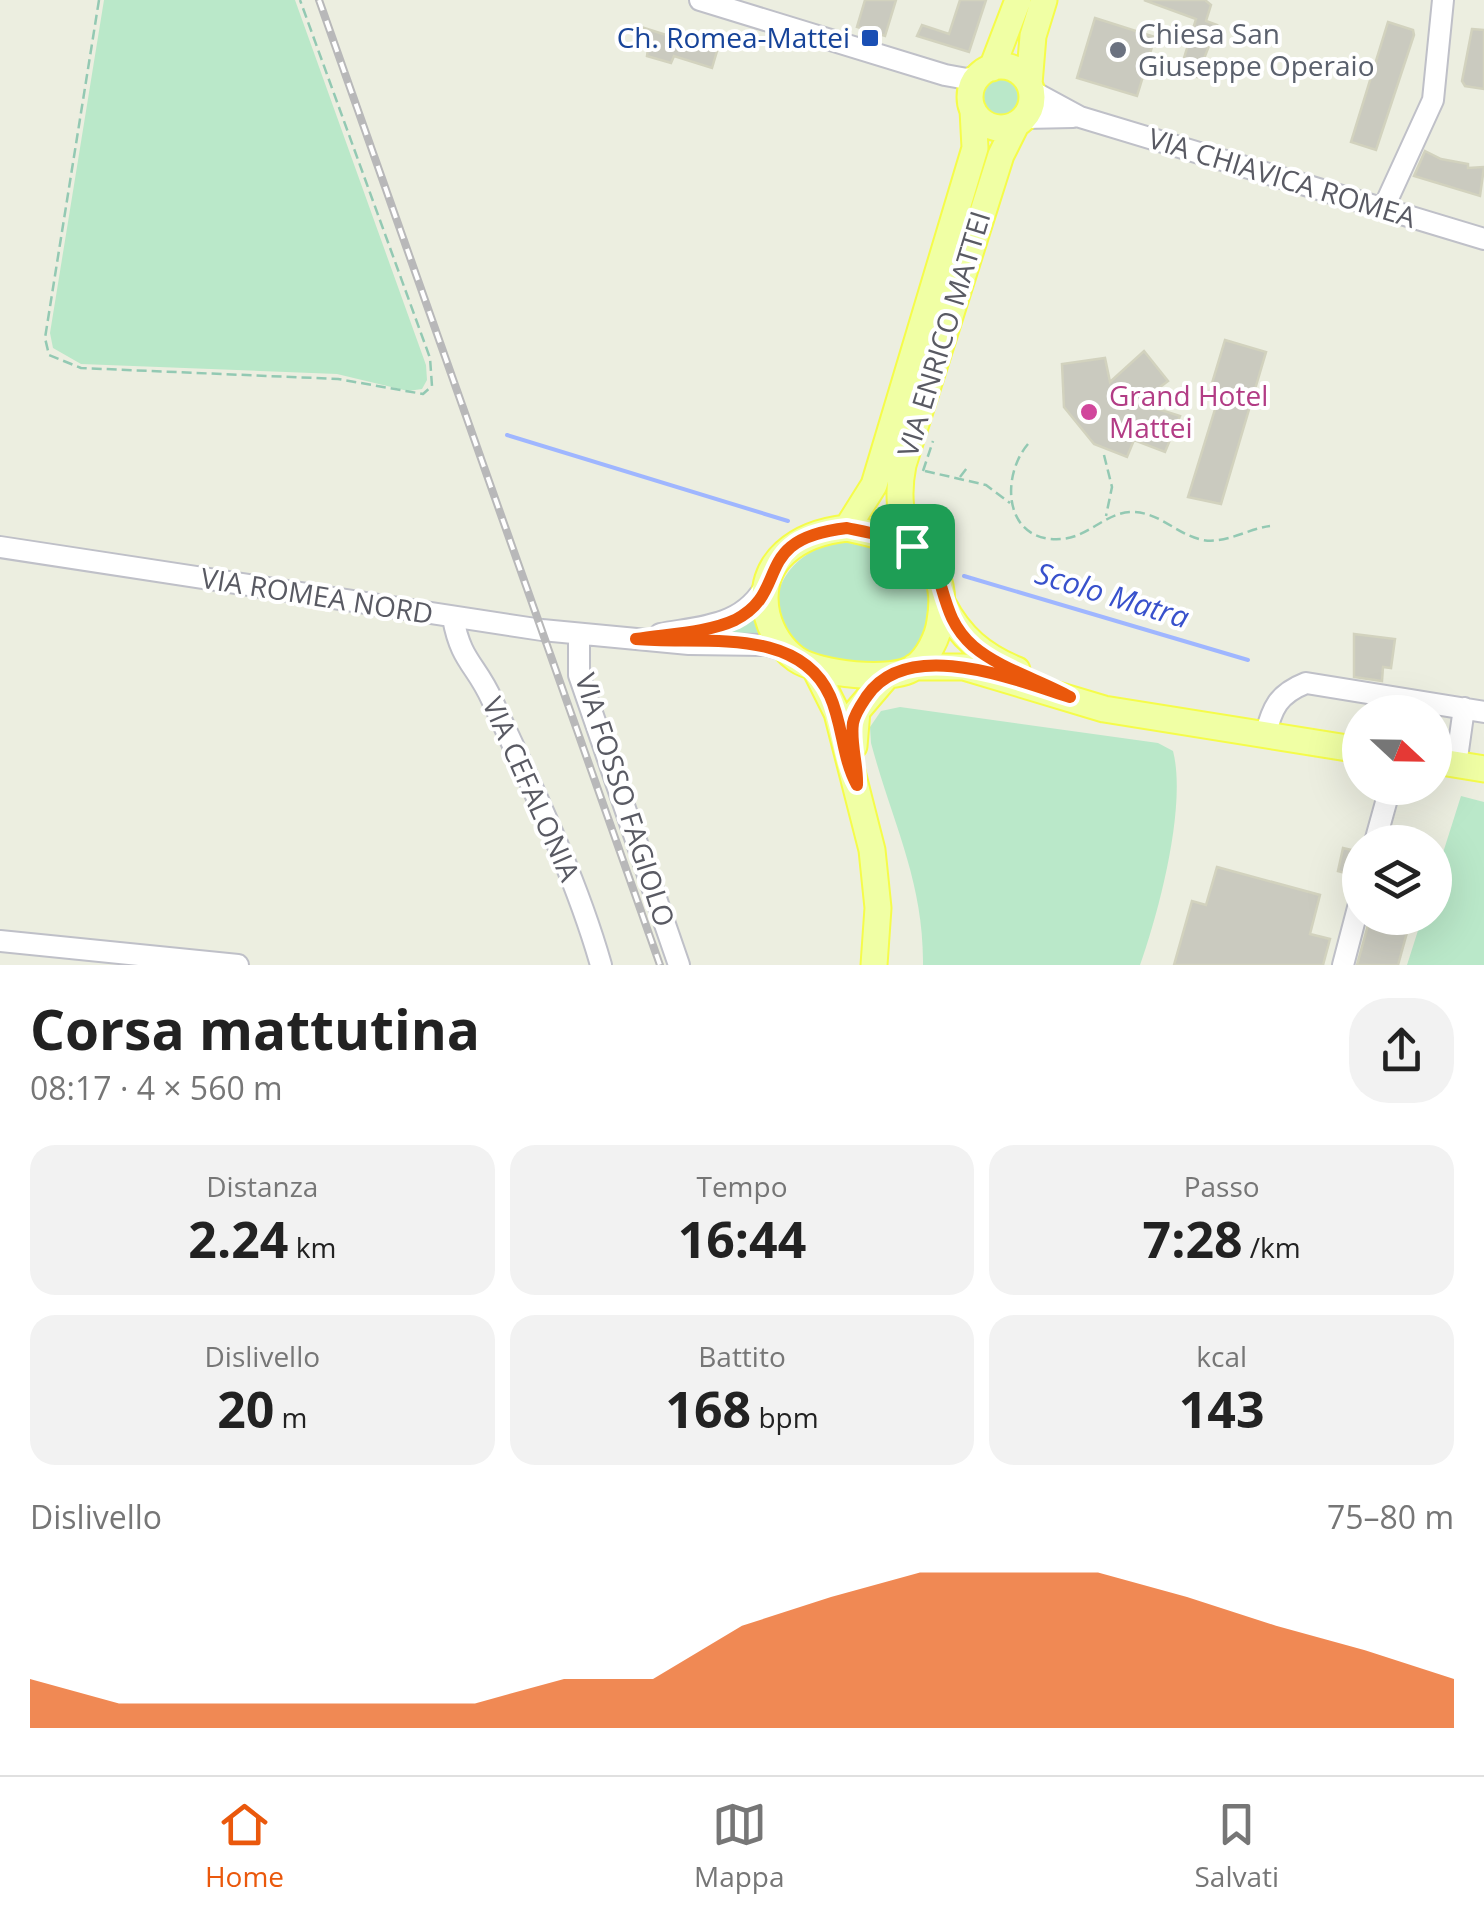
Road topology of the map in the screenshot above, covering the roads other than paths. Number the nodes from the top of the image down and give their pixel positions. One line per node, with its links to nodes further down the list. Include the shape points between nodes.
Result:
1 (700, 0): 6 (street)
2 (1018, 0): 5 (main road)
3 (1044, 0): 7 (main road, via 1033,36)
4 (1444, 0): 11 (street, via 1433,100)
5 (986, 71): 6 (street, via 967,78); 7 (main road, via 1010,67); 8 (main road)
6 (945, 75): 8 (street)
7 (1031, 87): 9 (street, VIA CHIAVICA ROMEA); 10 (main road)
8 (972, 105): 10 (main road, via 991,127); 13 (main road, VIA ENRICO MATTEI, via 975,148 874,485)
9 (1080, 117): 10 (street, VIA CHIAVICA ROMEA); 11 (street, VIA CHIAVICA ROMEA)
10 (1021, 121): 15 (main road, VIA ENRICO MATTEI, via 1001,155 903,466 901,522)
11 (1384, 208): 12 (street, VIA CHIAVICA ROMEA)
12 (1484, 239)
13 (847, 528): 15 (main road); 18 (main road, via 792,542)
14 (0, 535): 17 (street)
15 (912, 546): 19 (main road, via 936,573)
16 (0, 547): 17 (street, VIA ROMEA NORD)
17 (59, 554): 20 (street, VIA ROMEA NORD)
18 (768, 581): 22 (street, VIA ROMEA NORD, via 735,620); 23 (main road, via 766,612)
19 (943, 604): 24 (main road, via 938,632); 27 (main road, via 975,648)
20 (454, 618): 21 (street, VIA ROMEA NORD); 38 (street, VIA CEFALONIA, via 459,649 490,694 585,908)
21 (579, 634): 22 (street, VIA ROMEA NORD); 39 (street, VIA FOSSO FAGIOLO, via 579,675)
22 (636, 639): 23 (street, VIA ROMEA NORD)
23 (787, 651): 25 (main road)
24 (914, 667): 26 (main road); 27 (main road, via 964,667)
25 (815, 669): 26 (main road); 34 (main road, via 837,713)
26 (886, 676): 34 (main road, via 853,725)
27 (1070, 697): 29 (main road, via 1104,709)
28 (1474, 710): 29 (street, via 1306,683 1286,690 1272,708); 31 (street)
29 (1265, 736): 30 (main road)
30 (1342, 747)
31 (1452, 752)
32 (1452, 764): 33 (main road)
33 (1484, 769)
34 (857, 785): 40 (main road, via 878,908)
35 (1351, 935): 41 (street)
36 (0, 941): 37 (street)
37 (238, 965)
38 (601, 965)
39 (679, 965)
40 (874, 965)
41 (1343, 965)

